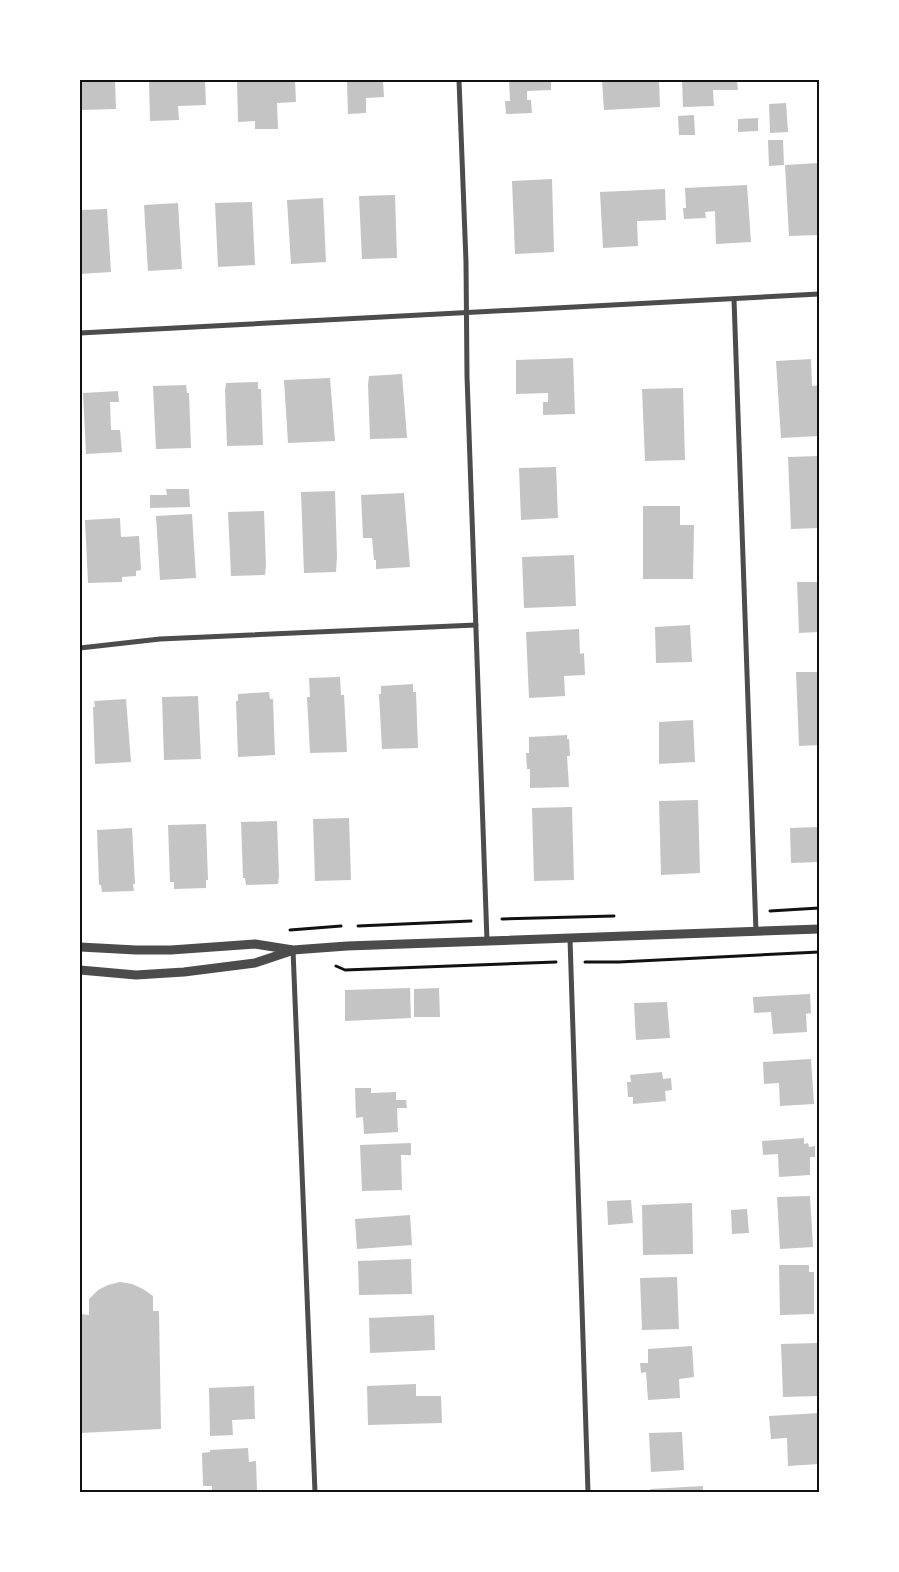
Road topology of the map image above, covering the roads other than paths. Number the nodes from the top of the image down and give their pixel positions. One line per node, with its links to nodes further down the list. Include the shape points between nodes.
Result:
1 (459, 80): 4 (street)
2 (819, 294): 3 (street)
3 (734, 299): 4 (street); 9 (street)
4 (467, 314): 5 (street); 6 (street)
5 (80, 333)
6 (476, 625): 7 (street, via 160,639); 11 (street)
7 (80, 648)
8 (819, 929): 9 (street)
9 (756, 932): 10 (street)
10 (570, 939): 11 (street); 16 (street)
11 (487, 941): 13 (street)
12 (80, 947): 13 (street, via 171,950 255,944)
13 (293, 950): 14 (street, via 254,964 184,972 136,975); 15 (street)
14 (80, 970)
15 (315, 1492)
16 (588, 1492)

